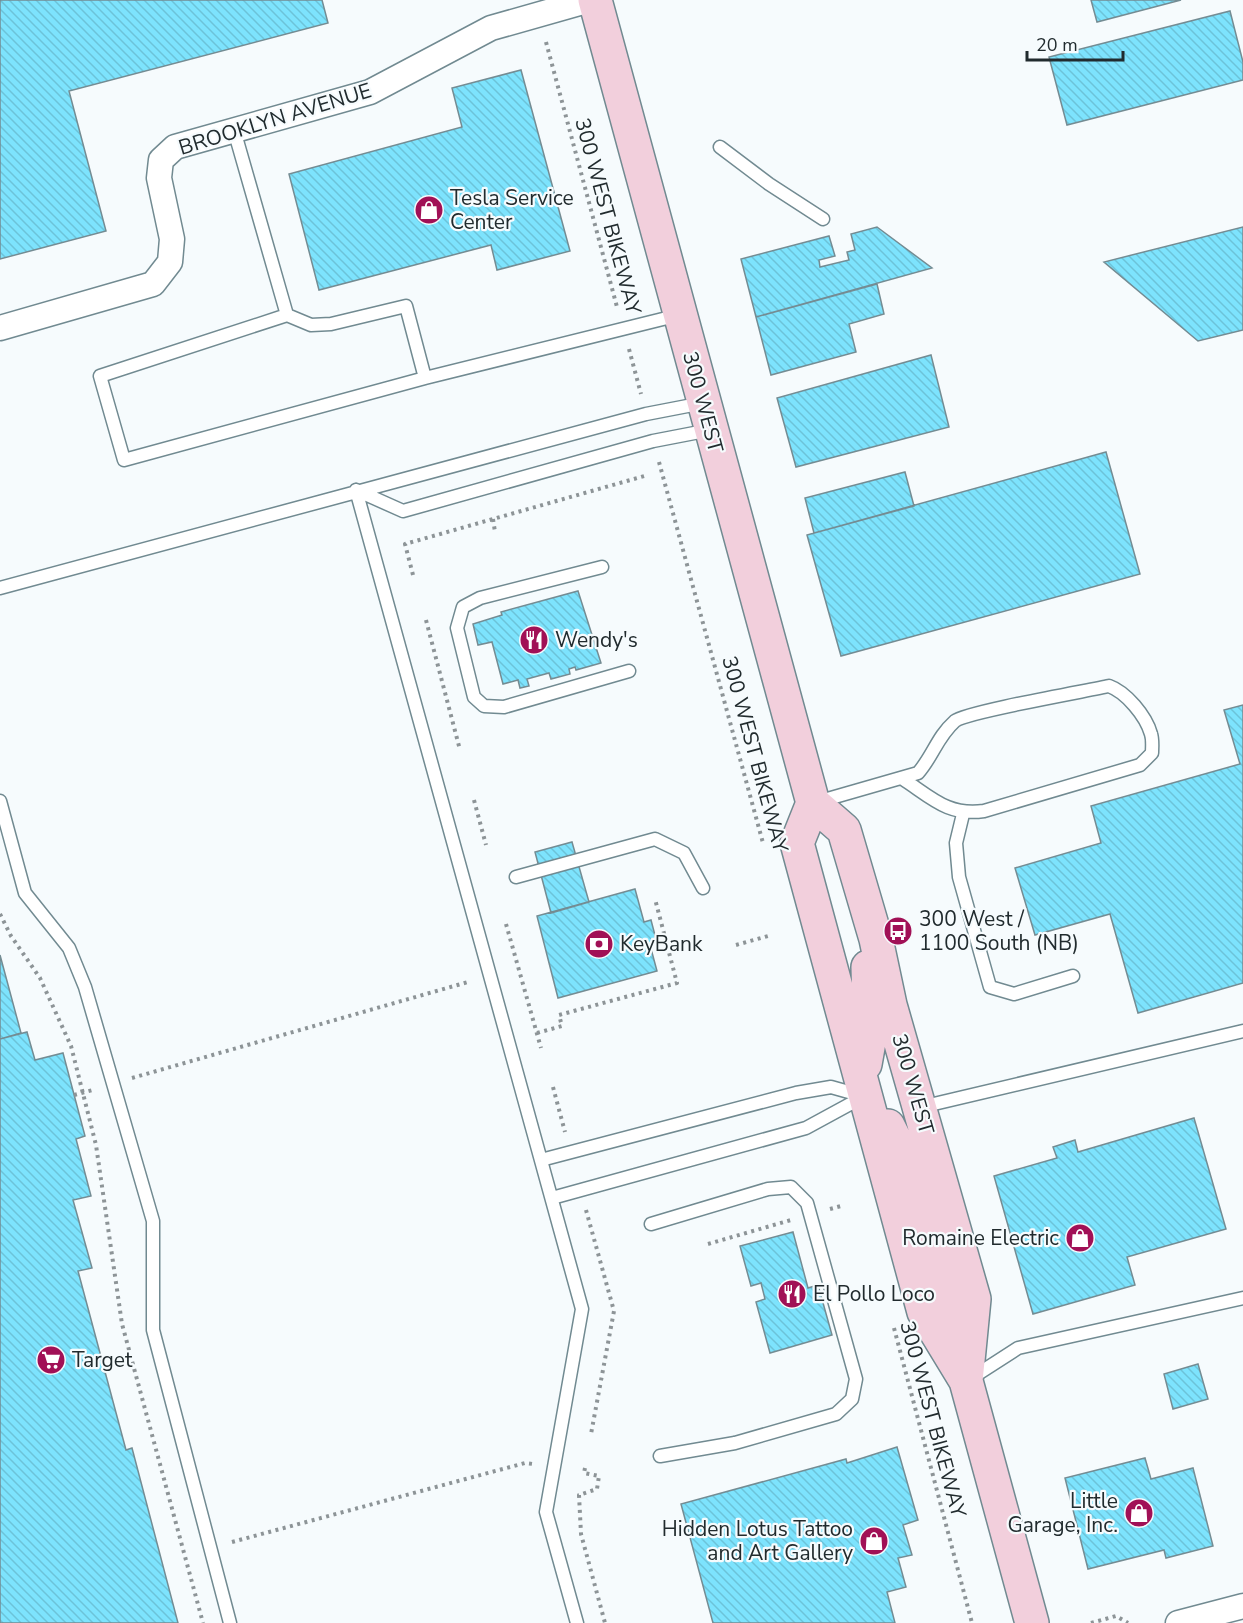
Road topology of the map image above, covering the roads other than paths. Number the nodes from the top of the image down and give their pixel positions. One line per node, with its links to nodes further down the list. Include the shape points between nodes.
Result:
1 (590, 0): 3 (street, BROOKLYN AVENUE, via 491,28 369,92)
2 (596, 0): 7 (main road, 300 WEST)
3 (234, 130): 6 (lane); 8 (street, BROOKLYN AVENUE, via 175,147 161,160 159,178 172,239 170,262 153,284)
4 (720, 147): 5 (lane)
5 (824, 219)
6 (287, 315): 9 (lane, via 311,325 331,324 406,306); 9 (lane, via 100,376 124,460)
7 (680, 315): 9 (lane); 10 (main road, 300 WEST)
8 (0, 328)
9 (425, 378)
10 (707, 417): 11 (lane, via 646,414); 11 (lane, via 653,441 403,511); 17 (main road, 300 WEST)
11 (356, 490): 13 (lane); 26 (lane)
12 (602, 567): 14 (lane, via 480,598 463,607 457,628 459,640 474,697 484,706 504,706)
13 (0, 588)
14 (628, 671)
15 (903, 779): 17 (lane); 18 (lane, via 945,807); 18 (lane, via 925,766 939,736 958,719 1109,686 1121,690 1151,734 1152,753 1140,765)
16 (0, 801): 33 (lane, via 25,893 69,948 85,987 153,1221 153,1330)
17 (813, 803): 21 (main road, 300 WEST, via 844,830); 24 (main road, via 797,843)
18 (963, 814): 22 (lane, via 956,843 959,877 990,987 1014,994)
19 (516, 877): 20 (lane, via 655,839 684,853)
20 (703, 888)
21 (876, 939): 24 (main road, via 867,975 870,1036); 25 (main road, 300 WEST, via 890,1005)
22 (1073, 976)
23 (1243, 1031): 25 (lane)
24 (864, 1096): 26 (lane, via 831,1087 796,1093); 27 (lane, via 806,1128); 30 (main road, via 893,1133 911,1172)
25 (921, 1107): 30 (main road, 300 WEST, via 974,1299)
26 (541, 1160): 27 (lane)
27 (552, 1198): 34 (lane, via 582,1309 546,1512)
28 (651, 1224): 31 (lane, via 791,1186 807,1203 856,1379 852,1399 836,1414 735,1443)
29 (1243, 1298): 30 (lane, via 1018,1348)
30 (966, 1381): 35 (main road, 300 WEST)
31 (660, 1456)
32 (1243, 1606): 36 (street)
33 (230, 1623)
34 (577, 1623)
35 (1032, 1623)
36 (1178, 1623)

